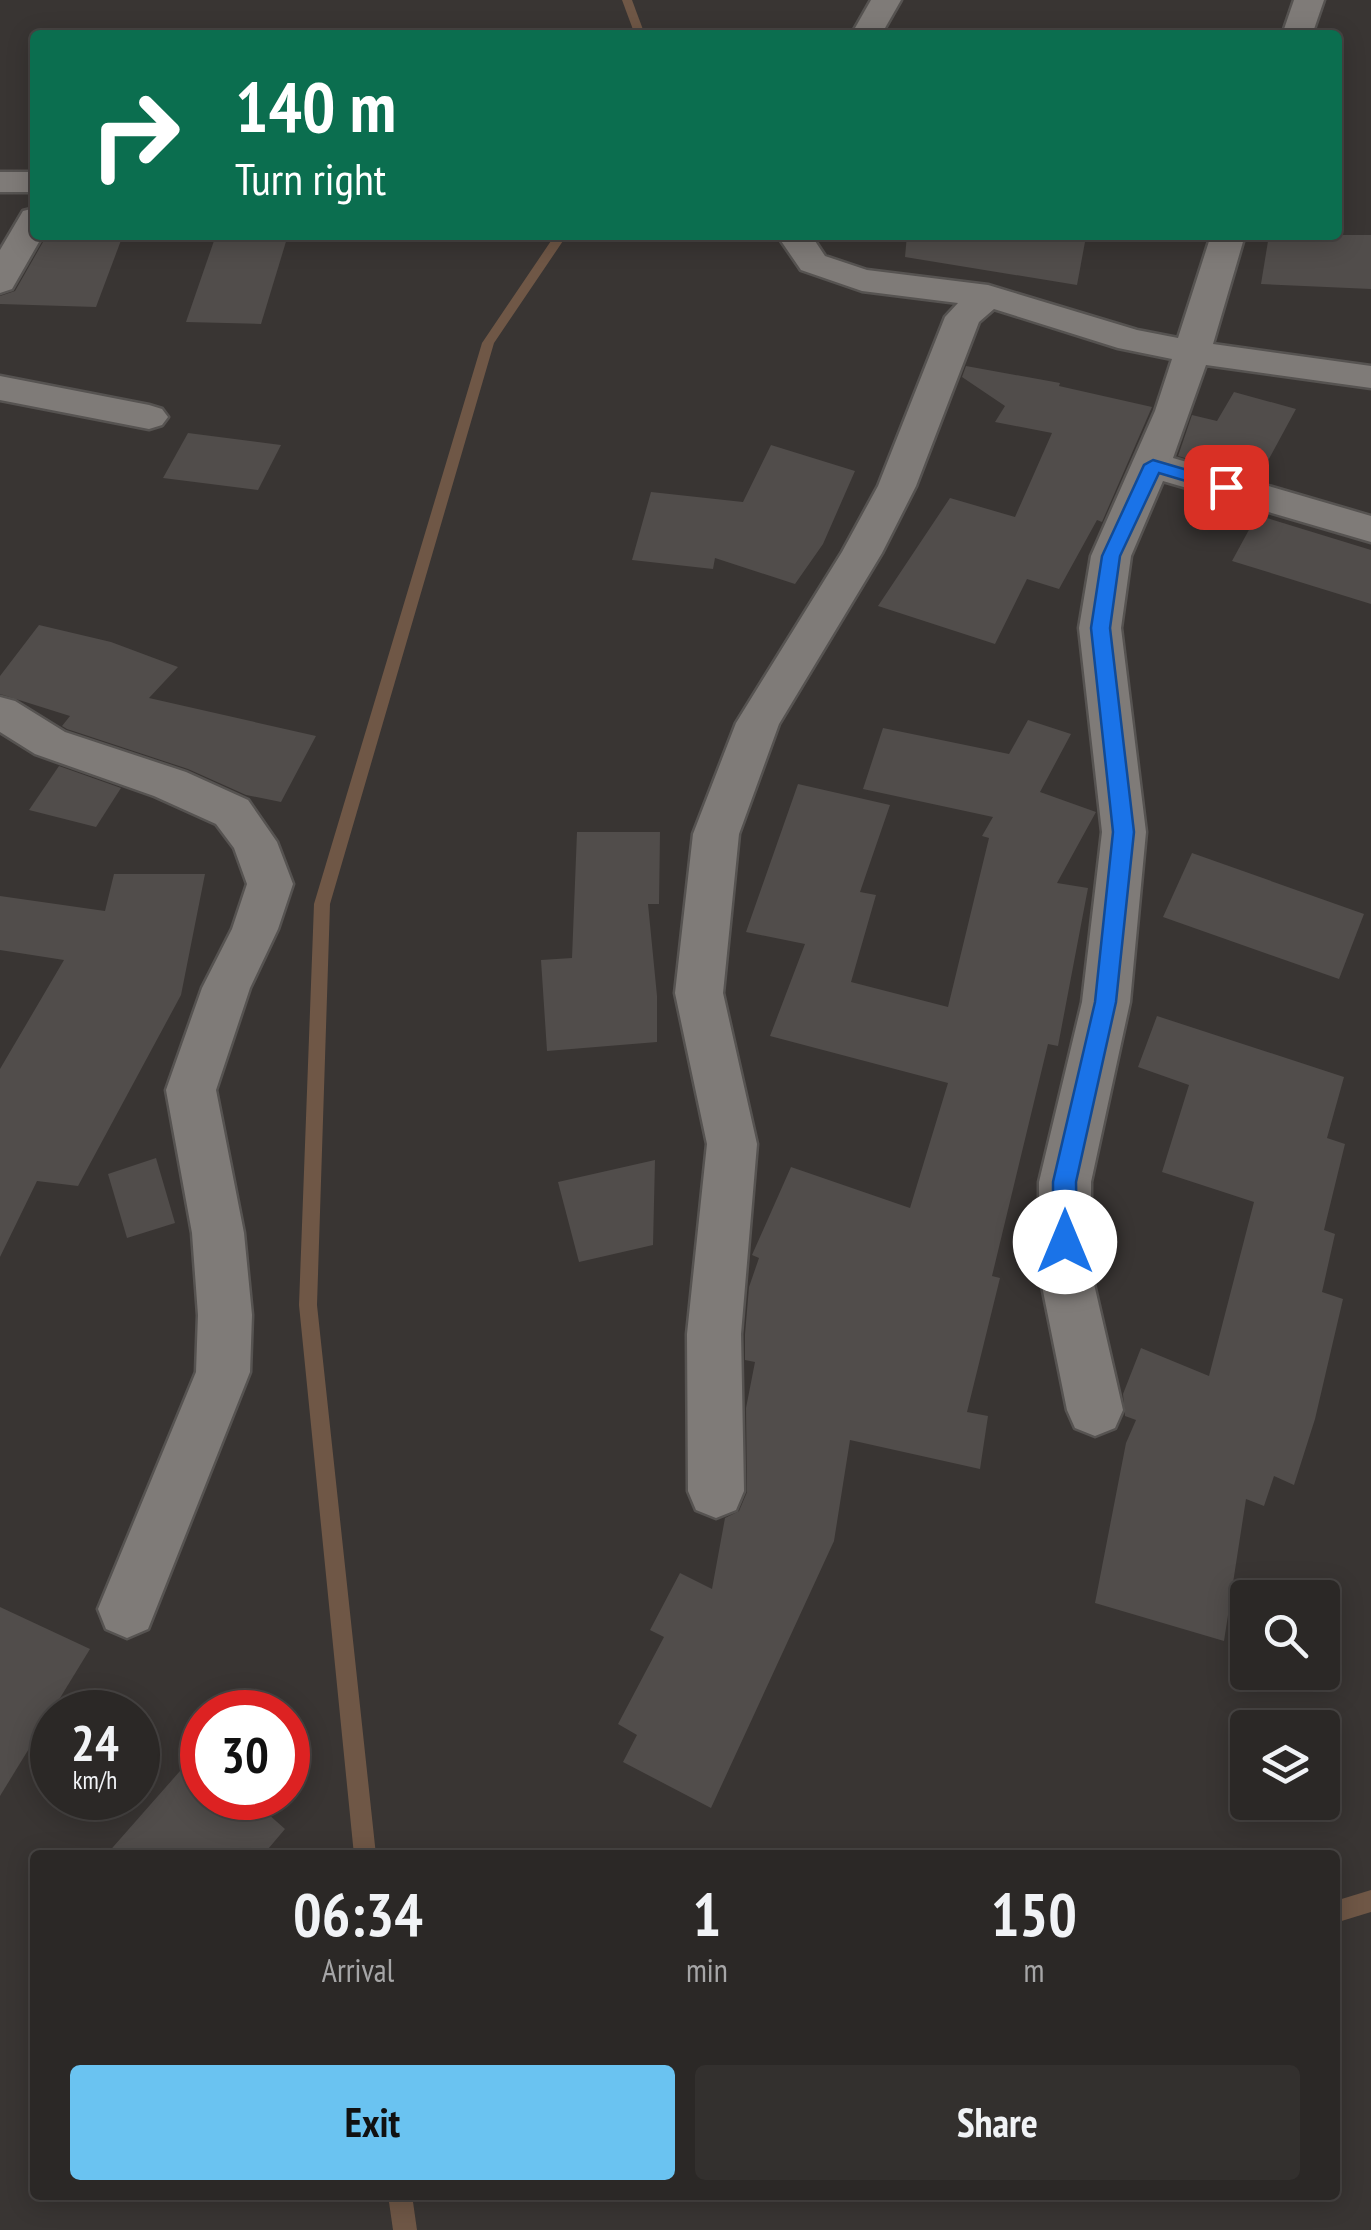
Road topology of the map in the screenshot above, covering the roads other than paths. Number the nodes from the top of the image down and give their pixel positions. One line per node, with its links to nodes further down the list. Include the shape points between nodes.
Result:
1 (886, 0): 3 (street)
2 (1309, 0): 4 (street)
3 (869, 30)
4 (1299, 30)
5 (0, 182): 6 (street)
6 (30, 182)
7 (30, 227): 10 (street)
8 (798, 240): 11 (street, via 813,262 836,272)
9 (1226, 240): 12 (street)
10 (0, 282)
11 (988, 296): 12 (street); 20 (street, via 963,317 897,486 758,723 716,834 699,993 732,1144 714,1334)
12 (1192, 352): 13 (street); 16 (street)
13 (1371, 377)
14 (0, 388): 15 (street)
15 (148, 417)
16 (1153, 465): 17 (street); 19 (street, via 1111,556 1100,628 1124,832 1106,1002 1065,1182 1065,1272)
17 (1371, 529)
18 (0, 712): 21 (street, via 50,742 232,812 254,842 270,884 191,1090 218,1234 222,1372)
19 (1095, 1410)
20 (716, 1491)
21 (127, 1609)

